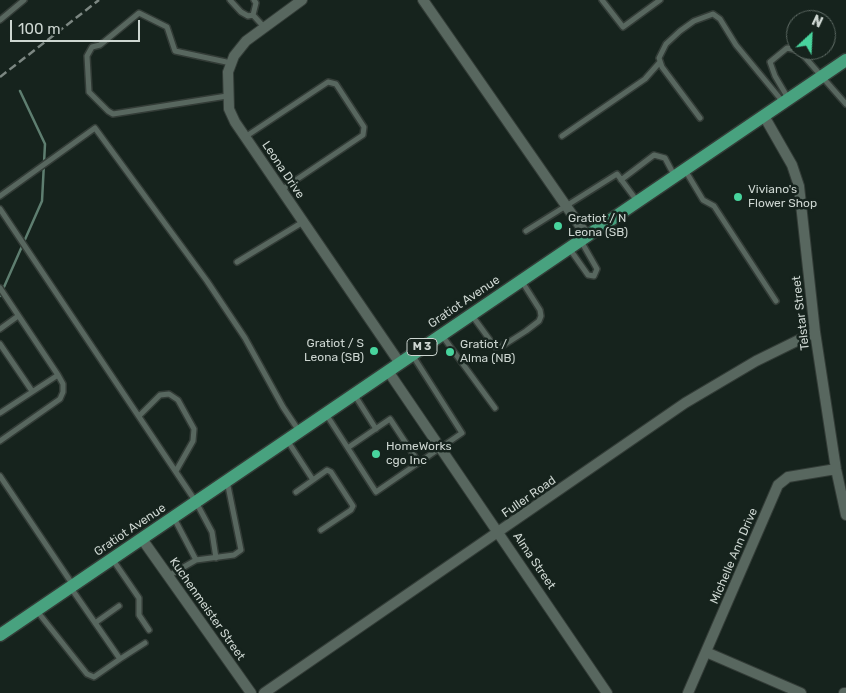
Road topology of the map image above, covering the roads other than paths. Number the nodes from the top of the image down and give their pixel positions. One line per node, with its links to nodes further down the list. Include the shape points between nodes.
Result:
1 (24, 0): 9 (lane)
2 (230, 0): 8 (lane, via 241,12)
3 (254, 0): 8 (lane)
4 (302, 0): 10 (street, Leona Drive)
5 (423, 0): 29 (street)
6 (602, 0): 7 (lane, via 623,27)
7 (660, 0)
8 (253, 15): 10 (lane)
9 (0, 20)
10 (264, 28): 15 (street, Leona Drive, via 246,41)
11 (786, 49): 18 (lane, via 770,62)
12 (807, 60): 16 (lane)
13 (846, 60): 16 (main road, Gratiot Avenue / M 3)
14 (660, 62): 18 (lane, via 660,53 680,31 705,16 718,15 736,45); 21 (lane); 22 (lane, via 645,79)
15 (231, 63): 17 (street, Leona Drive); 17 (lane, via 175,51 168,27 139,13 100,45 92,47 87,56 89,92 113,114)
16 (821, 77): 18 (main road, Gratiot Avenue / M 3); 19 (lane)
17 (227, 96): 23 (street, Leona Drive, via 229,109)
18 (786, 101): 20 (main road, Gratiot Avenue / M 3)
19 (846, 104)
20 (764, 116): 24 (main road, Gratiot Avenue / M 3); 42 (street, Telstar Street, via 792,165 799,186)
21 (700, 118)
22 (562, 136)
23 (245, 137): 26 (street, Leona Drive); 26 (lane, via 328,82 336,84 364,127 363,135)
24 (680, 173): 25 (lane, via 665,158 654,155); 28 (main road, Gratiot Avenue / M 3); 38 (lane, via 703,200 714,206)
25 (621, 180): 28 (lane); 29 (lane, via 617,174)
26 (281, 190): 31 (street, Leona Drive)
27 (0, 196): 56 (lane, via 94,128 207,281 245,338)
28 (637, 202): 33 (main road, Gratiot Avenue / M 3)
29 (566, 207): 32 (lane); 33 (street)
30 (0, 209): 54 (lane)
31 (303, 222): 35 (lane); 46 (street, Leona Drive)
32 (526, 231)
33 (584, 238): 34 (main road, Gratiot Avenue / M 3); 34 (lane, via 597,269 594,276 588,275)
34 (569, 248): 36 (main road, Gratiot Avenue / M 3)
35 (237, 262)
36 (521, 280): 39 (main road, Gratiot Avenue / M 3); 39 (lane, via 541,316 526,331 495,347)
37 (0, 288): 40 (lane)
38 (776, 301)
39 (471, 314): 43 (main road, Gratiot Avenue / M 3)
40 (18, 316): 41 (lane); 48 (lane)
41 (0, 329)
42 (815, 332): 62 (street, Telstar Street); 72 (street, Fuller Road, via 756,361 685,403)
43 (441, 334): 45 (main road, Gratiot Avenue / M 3); 51 (lane)
44 (0, 344): 49 (lane)
45 (412, 354): 46 (main road, Gratiot Avenue / M 3); 60 (lane, via 462,433)
46 (399, 362): 47 (main road, Gratiot Avenue / M 3)
47 (388, 371): 50 (main road, Gratiot Avenue / M 3); 60 (street, Alma Street)
48 (58, 374): 49 (lane); 58 (lane, via 63,384 60,399)
49 (32, 391): 52 (lane)
50 (354, 394): 53 (main road, Gratiot Avenue / M 3); 55 (lane)
51 (495, 408)
52 (0, 413)
53 (325, 413): 56 (main road, Gratiot Avenue / M 3); 59 (lane)
54 (139, 416): 63 (lane); 63 (lane, via 160,395 169,394 178,400 194,429 193,441)
55 (376, 429): 59 (lane); 61 (lane, via 390,419)
56 (299, 431): 57 (main road, Gratiot Avenue / M 3)
57 (287, 440): 65 (lane); 66 (main road, Gratiot Avenue / M 3)
58 (0, 441)
59 (349, 447): 61 (lane, via 376,492)
60 (440, 447): 61 (lane); 72 (street, Alma Street)
61 (419, 463)
62 (836, 469): 69 (street, Telstar Street); 85 (street, Michelle Ann Drive, via 788,477 778,485)
63 (176, 471): 68 (lane)
64 (0, 476): 78 (lane)
65 (314, 480): 67 (lane); 71 (lane, via 327,470 331,472 352,506 351,510)
66 (227, 481): 68 (main road, Gratiot Avenue / M 3); 74 (lane, via 241,550 234,555)
67 (296, 492)
68 (196, 502): 70 (main road, Gratiot Avenue / M 3); 74 (lane, via 212,532)
69 (846, 515)
70 (174, 517): 73 (main road, Gratiot Avenue / M 3); 76 (lane)
71 (321, 530)
72 (500, 532): 88 (street, Fuller Road); 89 (street, Alma Street)
73 (142, 539): 75 (main road, Gratiot Avenue / M 3); 77 (street, Kuchenmeister Street)
74 (216, 558): 76 (lane)
75 (112, 559): 78 (main road, Gratiot Avenue / M 3); 82 (lane, via 138,598 139,616)
76 (196, 560): 77 (lane)
77 (168, 576): 87 (street, Kuchenmeister Street)
78 (72, 586): 80 (main road, Gratiot Avenue / M 3); 81 (lane)
79 (120, 606): 81 (lane)
80 (37, 610): 83 (main road, Gratiot Avenue / M 3); 86 (lane, via 87,674 94,677)
81 (95, 623): 86 (lane)
82 (149, 630)
83 (0, 636)
84 (145, 642): 86 (lane)
85 (706, 652): 90 (street, Michelle Ann Drive); 91 (street)
86 (120, 659)
87 (251, 693)
88 (264, 693)
89 (607, 693)
90 (688, 693)
91 (801, 693)

